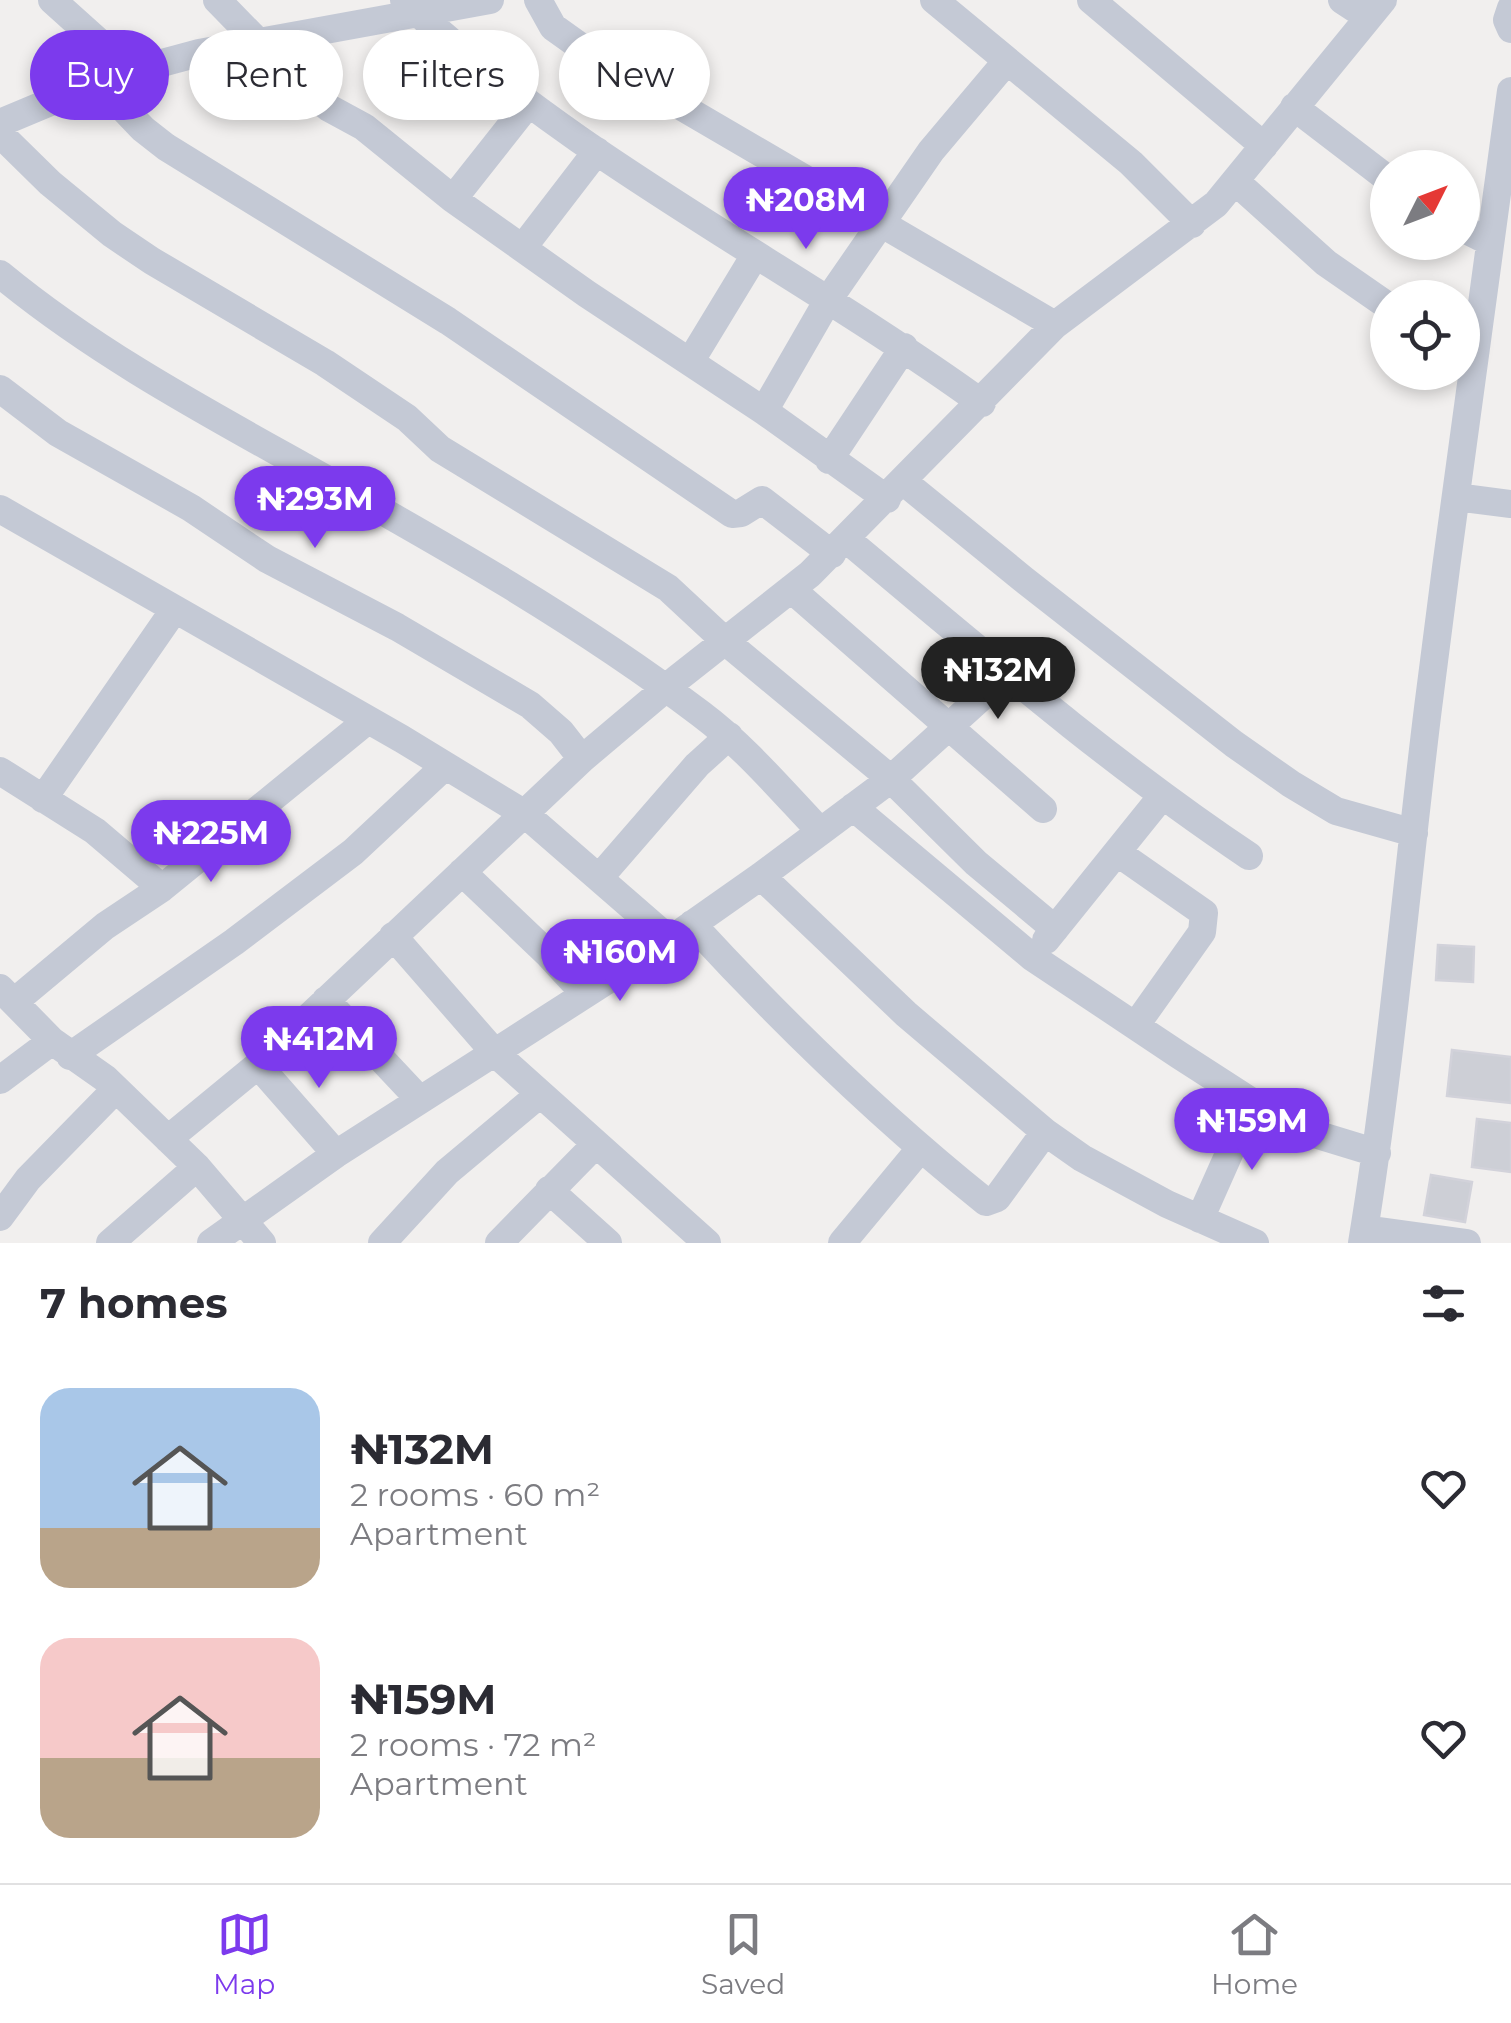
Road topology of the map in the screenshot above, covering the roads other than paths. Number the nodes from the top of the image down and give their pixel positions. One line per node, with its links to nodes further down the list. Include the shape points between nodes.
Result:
1 (52, 0): 11 (street)
2 (217, 0): 12 (street)
3 (490, 0): 8 (street)
4 (538, 0): 31 (street, via 553,27 588,52)
5 (934, 0): 16 (street)
6 (1091, 0): 25 (street)
7 (1342, 0): 10 (street)
8 (411, 6): 13 (street); 14 (street)
9 (1511, 8): 15 (street)
10 (1375, 9): 18 (street)
11 (85, 30)
12 (247, 30)
13 (302, 30)
14 (440, 30)
15 (1511, 30)
16 (1006, 62): 30 (street, via 1131,163); 31 (street, via 930,150)
17 (1511, 91): 33 (street)
18 (1294, 107): 25 (street); 27 (street)
19 (30, 109): 22 (street)
20 (539, 111): 26 (street)
21 (343, 116): 29 (street)
22 (4, 119): 55 (street, via 50,182 112,234 342,374 503,490 668,588)
23 (134, 120): 52 (street, via 166,147 448,321 732,514 762,500)
24 (515, 120): 29 (street)
25 (1264, 146): 28 (street)
26 (597, 151): 34 (street); 35 (street)
27 (1370, 165)
28 (1235, 182): 30 (street); 38 (street, via 1326,264)
29 (453, 199): 34 (street)
30 (1192, 224): 40 (street)
31 (882, 225): 39 (street); 40 (street)
32 (1480, 237): 33 (street)
33 (1490, 242): 37 (street)
34 (524, 246): 42 (street)
35 (756, 254): 39 (street); 42 (street)
36 (0, 274): 57 (street, via 136,371 462,557)
37 (1480, 292)
38 (1370, 294)
39 (828, 300): 41 (street); 46 (street)
40 (1055, 325): 45 (street)
41 (904, 347): 45 (street); 47 (street)
42 (690, 362): 46 (street)
43 (0, 389): 61 (street, via 58,433 266,558 530,705)
44 (1465, 390): 49 (street)
45 (982, 403): 48 (street)
46 (764, 411): 47 (street)
47 (830, 460): 48 (street)
48 (895, 490): 52 (street); 71 (street, via 1291,784 1336,812)
49 (1456, 497): 50 (street); 71 (street)
50 (1511, 504)
51 (0, 509): 54 (street)
52 (839, 547): 53 (street); 56 (street)
53 (790, 589): 55 (street); 59 (street)
54 (174, 610): 58 (street); 66 (street)
55 (724, 641): 57 (street); 64 (street)
56 (1008, 674): 59 (street); 65 (street)
57 (664, 689): 60 (street); 61 (street)
58 (368, 720): 62 (street); 77 (street)
59 (949, 727): 64 (street); 68 (street)
60 (729, 736): 70 (street); 76 (street)
61 (582, 758): 69 (street)
62 (444, 767): 69 (street); 86 (street, via 353,852 234,942)
63 (0, 771): 66 (street)
64 (891, 779): 67 (street); 78 (street)
65 (1162, 796): 72 (street); 73 (street)
66 (43, 799): 77 (street, via 95,831)
67 (853, 807): 70 (street); 81 (street)
68 (1043, 810)
69 (525, 814): 74 (street); 76 (street)
70 (820, 831): 75 (street)
71 (1414, 833): 98 (street)
72 (1118, 853): 78 (street); 85 (street, via 1205,921)
73 (1249, 856)
74 (462, 872): 80 (street); 82 (street)
75 (761, 876): 79 (street); 94 (street, via 906,1014)
76 (599, 878): 79 (street)
77 (162, 888): 83 (street)
78 (1055, 929): 81 (street)
79 (681, 932): 82 (street); 97 (street)
80 (393, 936): 84 (street); 87 (street)
81 (1032, 957): 85 (street)
82 (584, 993): 87 (street)
83 (7, 995): 86 (street)
84 (326, 1000): 88 (street); 92 (street)
85 (1136, 1026): 93 (street)
86 (61, 1049): 89 (street); 90 (street)
87 (495, 1053): 91 (street); 92 (street)
88 (258, 1065): 95 (street); 99 (street)
89 (0, 1080)
90 (116, 1088): 95 (street); 102 (street)
91 (540, 1094): 96 (street); 108 (street, via 447,1172)
92 (420, 1100): 99 (street)
93 (1252, 1102): 98 (street, via 1318,1135); 103 (street)
94 (1045, 1132): 97 (street, via 991,1202); 103 (street)
95 (168, 1140): 100 (street)
96 (596, 1144): 101 (street); 111 (street)
97 (920, 1149): 112 (street)
98 (1377, 1153): 105 (street)
99 (336, 1154): 104 (street)
100 (197, 1167): 104 (street); 106 (street)
101 (549, 1190): 109 (street); 110 (street)
102 (0, 1217)
103 (1200, 1219): 113 (street)
104 (253, 1232): 107 (street)
105 (1364, 1236): 114 (street)
106 (110, 1243)
107 (211, 1243)
108 (382, 1243)
109 (500, 1243)
110 (608, 1243)
111 (707, 1243)
112 (842, 1243)
113 (1255, 1243)
114 (1466, 1243)

